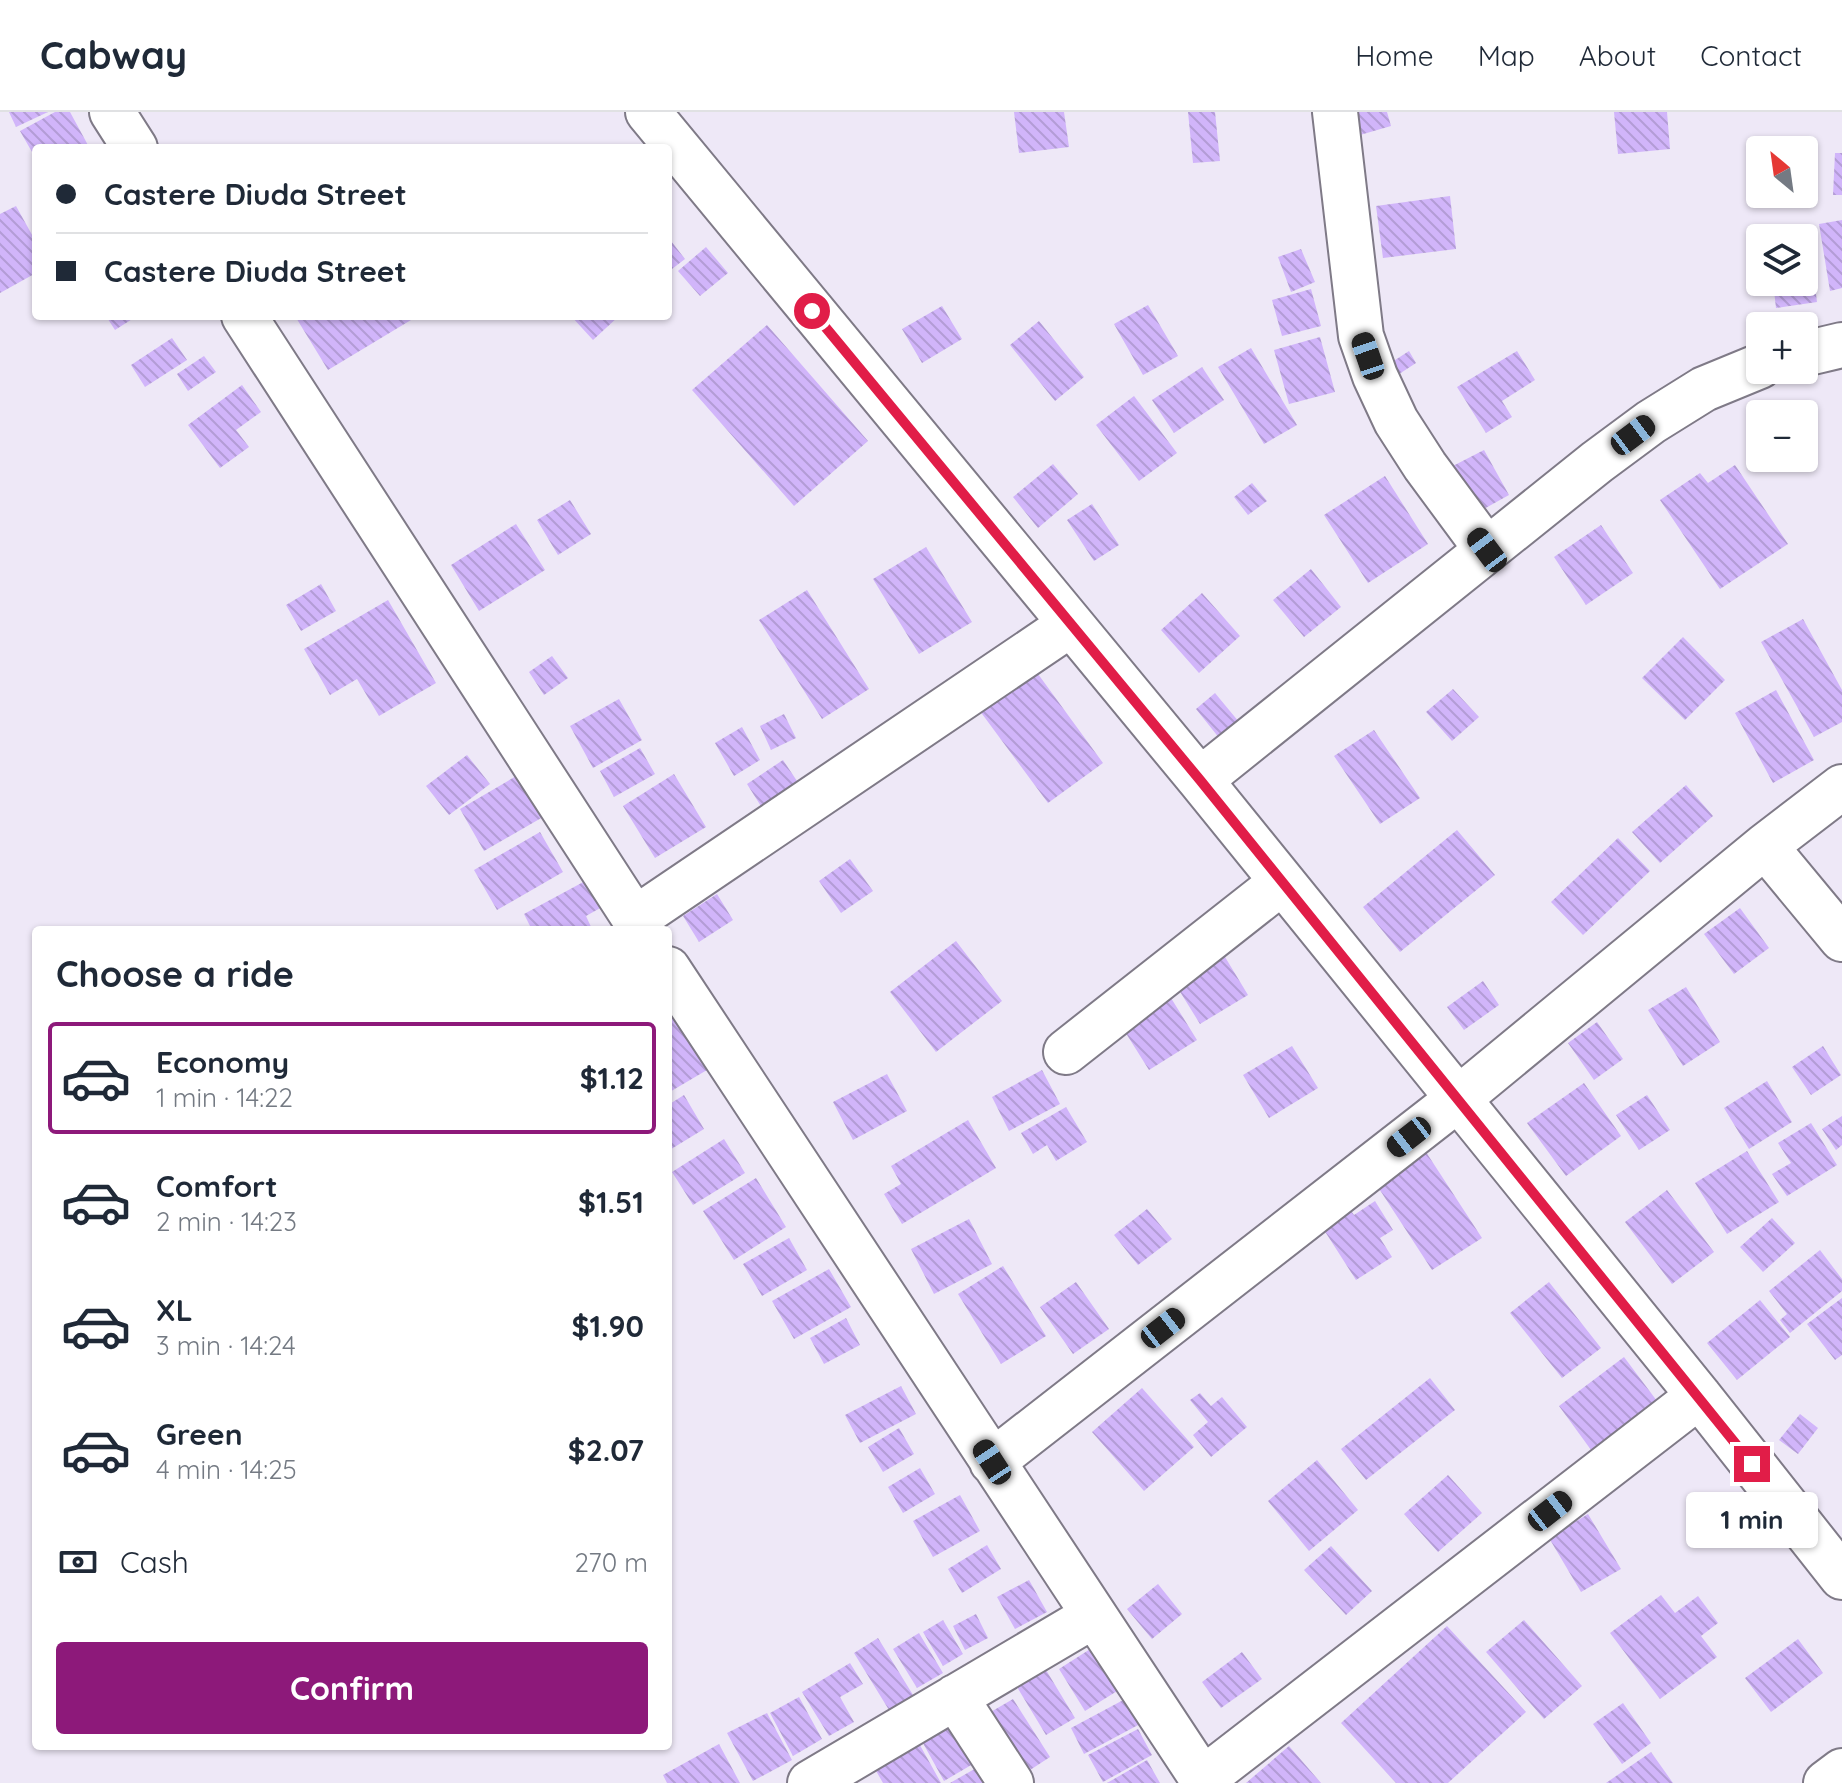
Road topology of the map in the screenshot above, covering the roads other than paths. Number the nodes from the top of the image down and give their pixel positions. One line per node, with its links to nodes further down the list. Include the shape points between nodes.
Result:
1 (112, 112): 4 (street)
2 (648, 112): 10 (street)
3 (1335, 112): 9 (street, via 1361,336 1396,421)
4 (132, 144)
5 (247, 320): 15 (street)
6 (1842, 345): 7 (street)
7 (1818, 351)
8 (1746, 372): 9 (street, via 1704,389 1651,422)
9 (1487, 550): 11 (street)
10 (1071, 624): 11 (street); 15 (street)
11 (1200, 780): 14 (street)
12 (1842, 787): 13 (street)
13 (1765, 846): 16 (street); 19 (street)
14 (1282, 882): 18 (street); 19 (street)
15 (639, 924)
16 (1842, 939)
17 (672, 975): 21 (street)
18 (1066, 1052)
19 (1458, 1099): 20 (street); 21 (street)
20 (1699, 1396): 22 (street); 26 (street)
21 (992, 1462): 23 (street)
22 (1842, 1577)
23 (1093, 1616): 24 (street); 26 (street)
24 (955, 1697): 27 (street); 28 (street)
25 (1842, 1771): 29 (street)
26 (1204, 1781)
27 (810, 1783)
28 (1011, 1783)
29 (1826, 1783)

